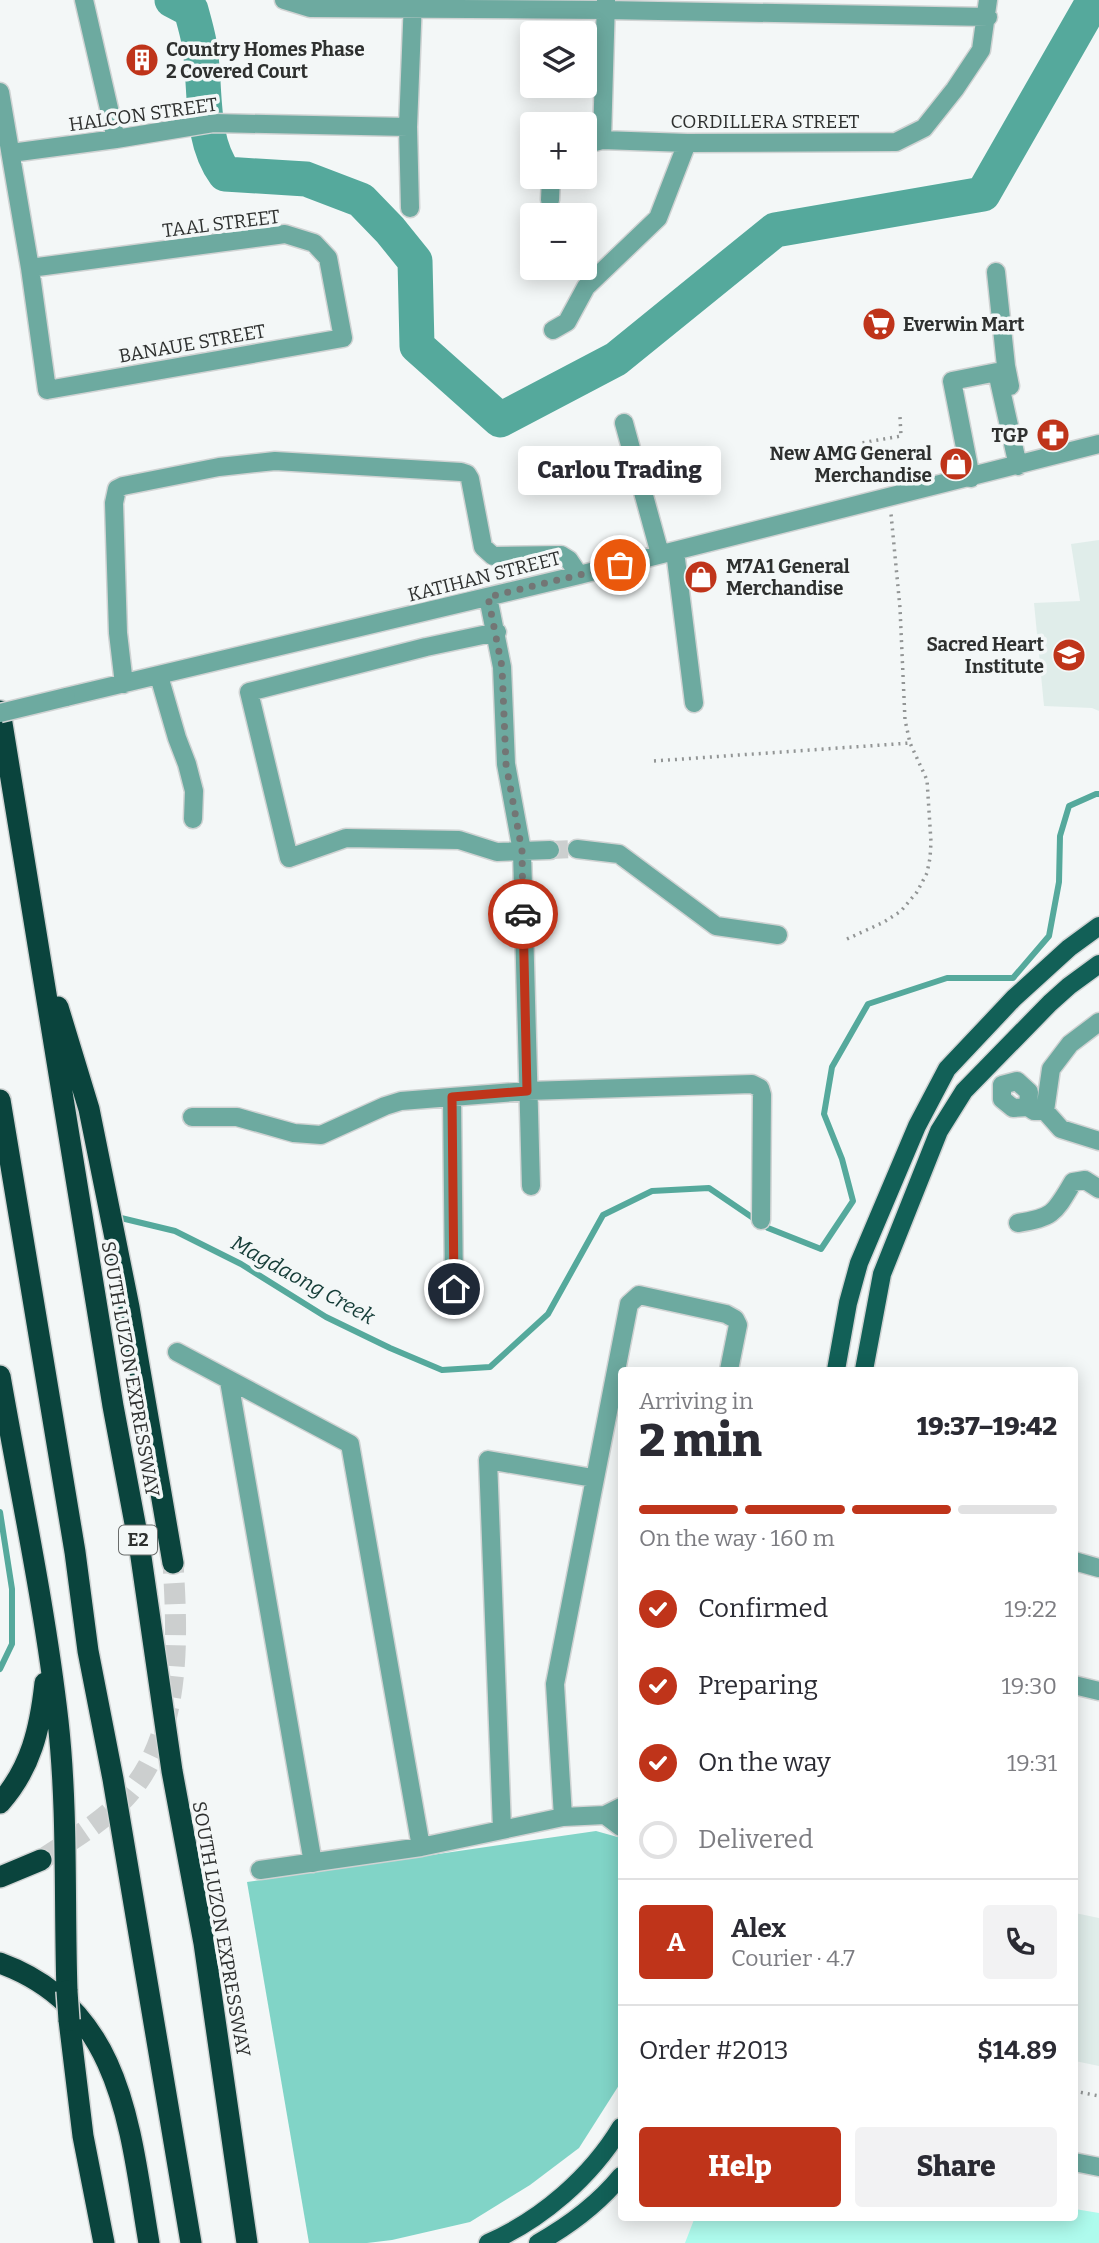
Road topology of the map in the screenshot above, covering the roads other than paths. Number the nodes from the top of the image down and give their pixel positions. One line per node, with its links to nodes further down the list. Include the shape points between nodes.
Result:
1 (84, 0): 10 (street)
2 (284, 0): 3 (street)
3 (310, 4): 4 (street)
4 (413, 5): 5 (street); 9 (street)
5 (606, 5): 6 (street); 8 (street, CORDILLERA STREET)
6 (988, 8): 12 (street, CORDILLERA STREET, via 981,50 955,89 924,128 896,142)
7 (0, 92): 13 (street)
8 (596, 112)
9 (408, 127): 10 (street, HALCON STREET, via 225,123); 16 (street)
10 (116, 139): 13 (street, HALCON STREET)
11 (597, 142): 12 (street, CORDILLERA STREET)
12 (687, 143): 19 (street, via 658,218 586,287 567,322)
13 (11, 153): 17 (street)
14 (550, 189): 15 (street)
15 (550, 201)
16 (410, 208)
17 (30, 268): 20 (street, TAAL STREET, via 285,234 314,243 328,258); 20 (street, BANAUE STREET, via 47,390)
18 (996, 272): 23 (street)
19 (553, 330)
20 (343, 338)
21 (624, 423): 25 (street)
22 (1099, 444): 23 (street, KATIHAN STREET)
23 (1022, 464): 24 (street, KATIHAN STREET); 24 (street, via 998,372 952,381)
24 (971, 478): 25 (street, KATIHAN STREET)
25 (668, 553): 26 (street, KATIHAN STREET); 31 (street)
26 (579, 575): 27 (street, KATIHAN STREET); 30 (street, via 561,555 493,556 486,552 470,478 461,472 275,461 123,486 117,489 114,503)
27 (488, 597): 28 (street); 29 (street, KATIHAN STREET)
28 (497, 632): 36 (street, via 506,764); 36 (street, via 249,692 289,858 346,838 459,840 497,852)
29 (159, 676): 30 (street, KATIHAN STREET); 33 (street, via 194,791)
30 (124, 684): 32 (street, KATIHAN STREET, bridge)
31 (694, 703)
32 (0, 712): 37 (highway, SOUTH LUZON EXPRESSWAY / E2)
33 (193, 819)
34 (578, 849): 39 (street, via 619,854 716,926)
35 (550, 850): 36 (street)
36 (522, 851): 43 (street)
37 (33, 925): 62 (highway, via 89,1109); 84 (highway, SOUTH LUZON EXPRESSWAY / E2, via 204,1942)
38 (1099, 926): 56 (main road, via 1024,990 947,1069 917,1126 859,1263)
39 (778, 935)
40 (1099, 964): 42 (main road, via 1069,986)
41 (1099, 1022): 46 (street, via 1070,1044 1051,1069)
42 (984, 1070): 46 (street, via 1002,1085 1017,1081 1029,1092); 57 (main road, via 939,1130 882,1274)
43 (527, 1091): 44 (street); 49 (street); 51 (street, via 752,1084 760,1088)
44 (452, 1097): 47 (street, via 393,1104 321,1135 294,1133 237,1117); 53 (street)
45 (0, 1100): 83 (highway, via 88,1651)
46 (1036, 1109): 48 (street, via 1061,1129)
47 (192, 1117)
48 (1099, 1141)
49 (531, 1186)
50 (1099, 1189): 52 (street, via 1085,1180 1073,1182 1055,1212)
51 (761, 1220)
52 (1018, 1223)
53 (454, 1289)
54 (177, 1352): 59 (street)
55 (730, 1367): 60 (street, via 735,1319 639,1295 629,1304)
56 (837, 1367)
57 (865, 1367)
58 (0, 1376): 64 (highway)
59 (229, 1381): 71 (street, via 350,1444); 73 (street)
60 (593, 1478): 68 (street, via 555,1684); 70 (street, via 488,1460)
61 (1078, 1562): 63 (street)
62 (173, 1563)
63 (1099, 1568)
64 (49, 1653): 67 (highway, via 34,1747 23,1773); 81 (highway, bridge, via 61,1752 69,2020 83,2136)
65 (1078, 1686): 66 (street)
66 (1099, 1691)
67 (0, 1803)
68 (563, 1817): 69 (street); 70 (street)
69 (617, 1817)
70 (502, 1829): 71 (street)
71 (421, 1847): 73 (street)
72 (41, 1860): 75 (highway)
73 (313, 1863): 74 (street)
74 (260, 1870)
75 (0, 1877)
76 (0, 1963): 82 (highway, via 34,1978 62,1998 106,2056 125,2109)
77 (618, 2131): 85 (main road, via 580,2178 544,2211)
78 (1078, 2163): 79 (street)
79 (1099, 2167)
80 (618, 2180): 86 (main road, via 601,2200)
81 (104, 2243)
82 (149, 2243)
83 (191, 2243)
84 (247, 2243)
85 (488, 2243)
86 (538, 2243)

